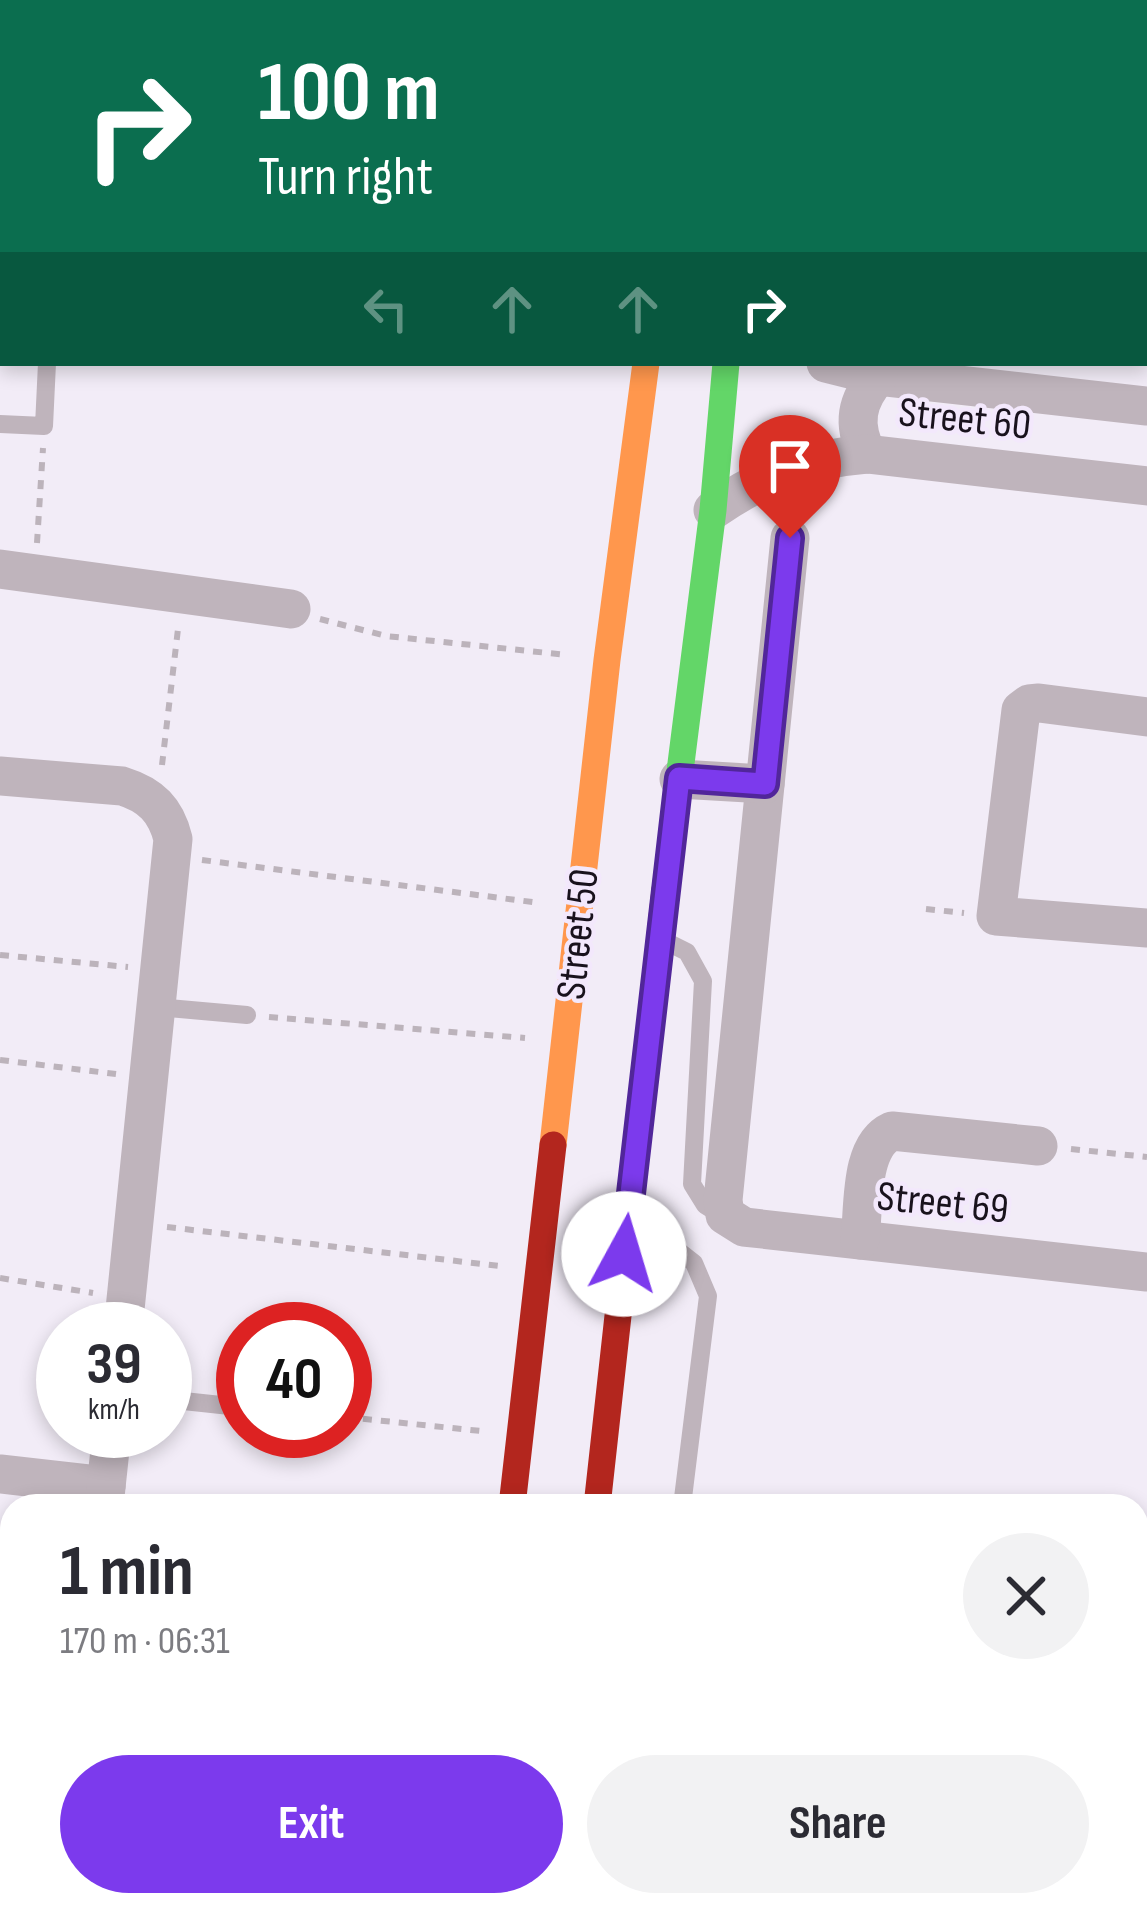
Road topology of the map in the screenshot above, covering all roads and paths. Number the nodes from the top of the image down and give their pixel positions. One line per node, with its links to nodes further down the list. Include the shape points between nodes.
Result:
1 (47, 366): 9 (lane)
2 (646, 366): 17 (street, Street 50)
3 (726, 366): 12 (street, Street 50)
4 (838, 366): 5 (street, Street 60)
5 (878, 376): 6 (street, Street 60); 10 (street, via 856,422)
6 (1069, 380): 7 (street, Street 60)
7 (1147, 406)
8 (0, 424): 9 (lane)
9 (44, 426): 14 (path)
10 (867, 454): 11 (street, Street 60); 12 (street, Street 60, via 785,469)
11 (1147, 485)
12 (712, 510): 20 (street, Street 50)
13 (790, 538): 21 (street)
14 (18, 572): 15 (street)
15 (182, 595): 16 (street); 22 (path)
16 (290, 609): 17 (path, via 386,636)
17 (607, 660): 24 (street, Street 50)
18 (1147, 717): 25 (street, via 1039,703 1021,710 996,916)
19 (0, 776): 22 (street, via 122,786)
20 (679, 778): 21 (street); 26 (street, Street 50)
21 (765, 784): 36 (street, via 723,1200)
22 (157, 804): 23 (street, via 169,821)
23 (173, 856): 24 (path); 28 (street)
24 (579, 908): 30 (street, Street 50)
25 (1147, 925)
26 (659, 938): 35 (street, Street 50); 36 (lane, via 688,952 704,980 692,1184)
27 (0, 955): 28 (path)
28 (159, 989): 29 (lane); 32 (street)
29 (247, 1015): 30 (path)
30 (564, 1041): 39 (street, Street 50)
31 (0, 1060): 32 (path)
32 (149, 1078): 37 (street)
33 (1038, 1146): 34 (path); 38 (street, via 885,1133 871,1151)
34 (1147, 1157)
35 (629, 1213): 51 (street, Street 50); 52 (lane, via 694,1263 708,1296)
36 (730, 1221): 38 (street, Street 69)
37 (134, 1223): 39 (path); 43 (street)
38 (860, 1240): 40 (street, Street 69)
39 (539, 1270): 45 (street, Street 50)
40 (1147, 1272)
41 (0, 1278): 42 (path)
42 (83, 1302)
43 (125, 1302)
44 (372, 1421): 45 (path)
45 (520, 1435): 50 (street, Street 50)
46 (109, 1458): 49 (street)
47 (0, 1474): 48 (street)
48 (95, 1494)
49 (105, 1494)
50 (513, 1494)
51 (598, 1494)
52 (683, 1494)

